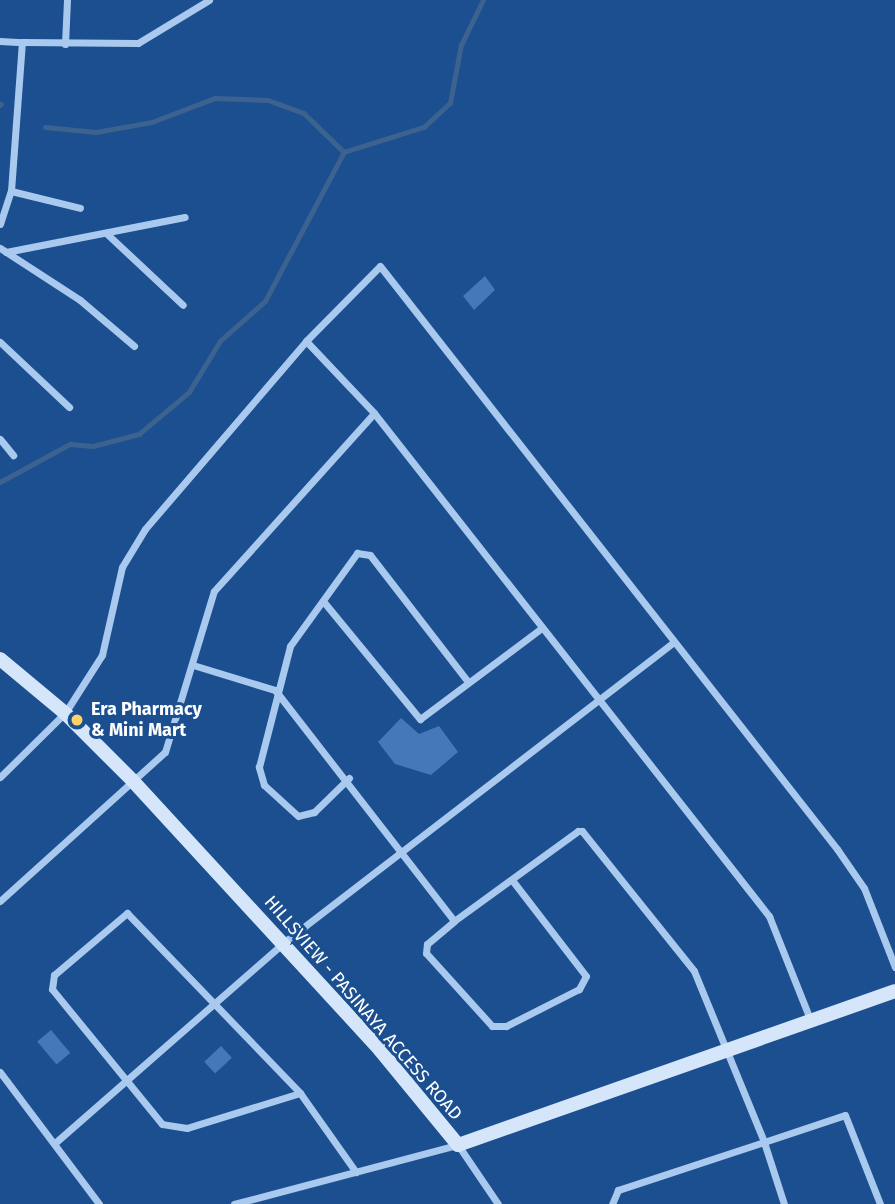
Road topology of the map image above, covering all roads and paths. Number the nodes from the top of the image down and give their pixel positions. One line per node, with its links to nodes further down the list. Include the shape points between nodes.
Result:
1 (67, 0): 5 (street)
2 (209, 0): 5 (street, via 138,43)
3 (0, 41): 4 (street)
4 (22, 42): 5 (street); 6 (street)
5 (65, 44)
6 (11, 191): 7 (street); 9 (street)
7 (80, 208)
8 (185, 217): 10 (street)
9 (0, 223)
10 (106, 233): 11 (street); 12 (street)
11 (3, 250): 15 (street, via 80,300)
12 (183, 305)
13 (306, 341): 17 (street); 22 (street, via 380,266); 28 (street, via 145,529 122,567 102,655)
14 (0, 342): 16 (street)
15 (134, 346)
16 (69, 407)
17 (374, 413): 21 (street); 24 (street, via 233,565 206,609)
18 (0, 439): 19 (street)
19 (13, 455)
20 (323, 601): 25 (street, via 415,717 425,718); 25 (street, via 357,553 370,555); 26 (street, via 294,638)
21 (539, 630): 25 (street); 27 (street)
22 (671, 644): 27 (street); 37 (street, via 844,859 864,888)
23 (0, 659): 28 (street, HILLSVIEW - PASINAYA ACCESS ROAD)
24 (193, 665): 26 (street); 31 (street, via 172,742)
25 (468, 682)
26 (275, 690): 30 (street); 30 (street, via 259,767 264,785 291,811 307,816)
27 (594, 699): 32 (street); 40 (street, via 774,922)
28 (65, 713): 29 (street); 31 (street, HILLSVIEW - PASINAYA ACCESS ROAD)
29 (0, 777)
30 (349, 778): 32 (street)
31 (132, 780): 34 (street); 36 (street, HILLSVIEW - PASINAYA ACCESS ROAD)
32 (405, 852): 35 (street); 36 (street)
33 (512, 880): 35 (street); 35 (street, via 586,976 579,989 492,1026 426,953 427,944); 41 (street, via 578,831 586,834 694,971)
34 (0, 901)
35 (454, 921)
36 (283, 943): 39 (street); 47 (street, HILLSVIEW - PASINAYA ACCESS ROAD)
37 (895, 967)
38 (895, 991): 40 (street, HILLSVIEW - PASINAYA ACCESS ROAD)
39 (211, 1004): 43 (street); 43 (street, via 132,917 121,914 52,982); 44 (street)
40 (810, 1019): 41 (street, HILLSVIEW - PASINAYA ACCESS ROAD)
41 (726, 1049): 46 (street); 47 (street, HILLSVIEW - PASINAYA ACCESS ROAD)
42 (0, 1072): 45 (street)
43 (122, 1080): 44 (street, via 162,1124 175,1128); 45 (street)
44 (300, 1093): 48 (street)
45 (56, 1142): 49 (street)
46 (764, 1142): 52 (street, via 618,1190); 53 (street); 54 (street, via 849,1116)
47 (458, 1145): 48 (street); 51 (street)
48 (356, 1172): 50 (street)
49 (99, 1204)
50 (234, 1204)
51 (498, 1204)
52 (612, 1204)
53 (784, 1204)
54 (880, 1204)

